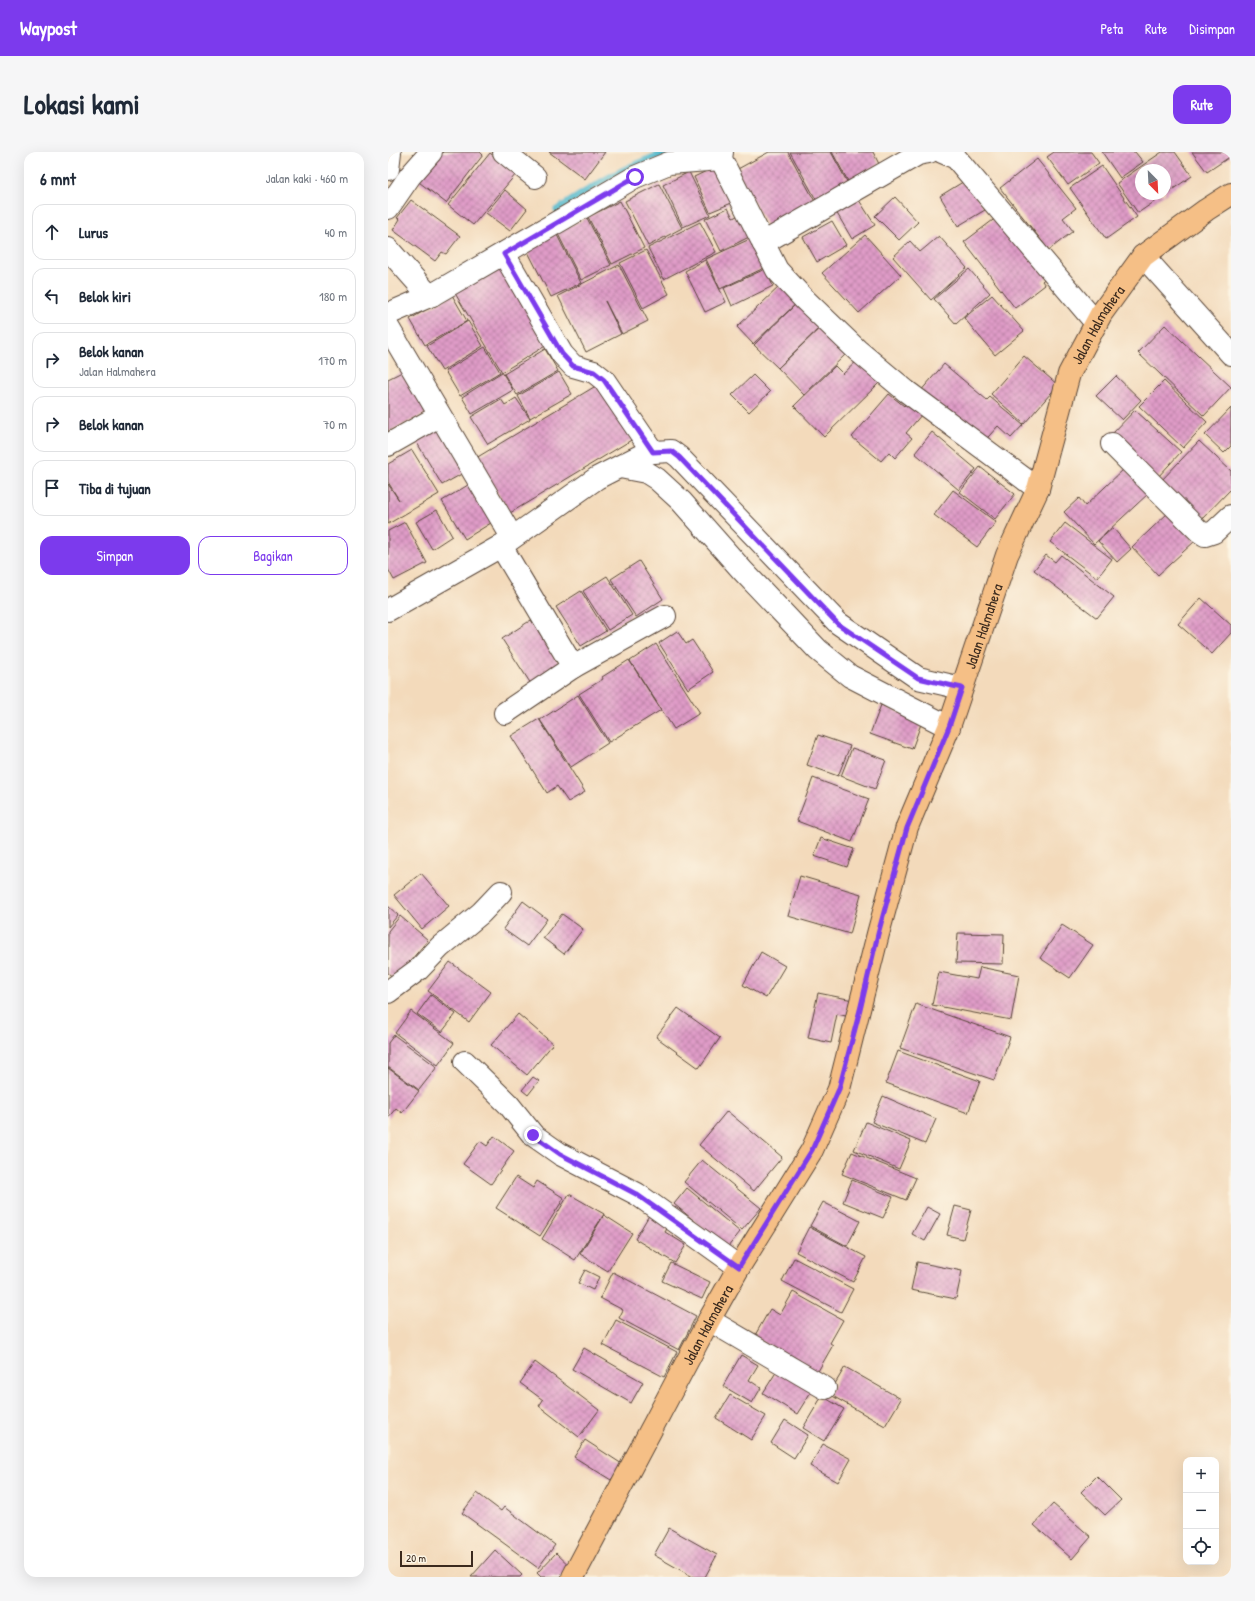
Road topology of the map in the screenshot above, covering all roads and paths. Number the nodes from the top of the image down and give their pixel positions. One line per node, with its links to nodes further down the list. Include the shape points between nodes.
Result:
1 (390, 152): 7 (street)
2 (430, 152): 10 (street)
3 (504, 152): 8 (street)
4 (928, 152): 11 (street, via 918,154)
5 (942, 152): 17 (street, via 956,158)
6 (722, 155): 11 (street); 13 (street, via 669,163 635,177)
7 (388, 169)
8 (535, 177)
9 (1231, 194): 14 (main road, Jalan Halmahera)
10 (388, 208)
11 (763, 243): 25 (street, via 777,270 857,350 906,391)
12 (388, 249): 15 (street)
13 (504, 254): 15 (street); 23 (street, via 562,354 573,366 594,372 604,380)
14 (1143, 256): 17 (main road, Jalan Halmahera); 19 (street)
15 (423, 288): 16 (street, via 417,303)
16 (388, 314)
17 (1096, 323): 25 (main road, Jalan Halmahera, via 1069,374)
18 (388, 327): 20 (street)
19 (1231, 354)
20 (439, 416): 22 (street); 27 (street)
21 (1112, 444): 26 (street, via 1205,535 1214,532)
22 (388, 445)
23 (653, 452): 24 (street); 31 (street, via 671,451 679,457 838,624 918,678)
24 (620, 467): 27 (street, via 597,478); 33 (street, via 646,472 681,501 818,650 850,676)
25 (1038, 489): 31 (main road, Jalan Halmahera, via 1007,555)
26 (1231, 516)
27 (506, 542): 28 (street); 30 (street)
28 (388, 610)
29 (664, 616): 30 (street)
30 (573, 667): 32 (street)
31 (962, 688): 33 (main road, Jalan Halmahera)
32 (505, 713)
33 (949, 727): 37 (main road, Jalan Halmahera, via 907,828 839,1089 812,1150)
34 (501, 892): 35 (street, via 419,969)
35 (388, 992)
36 (465, 1062): 37 (street, via 509,1105 533,1135 560,1154 636,1194)
37 (739, 1267): 38 (main road, Jalan Halmahera)
38 (709, 1320): 39 (street); 40 (main road, Jalan Halmahera)
39 (825, 1388)
40 (573, 1577)

